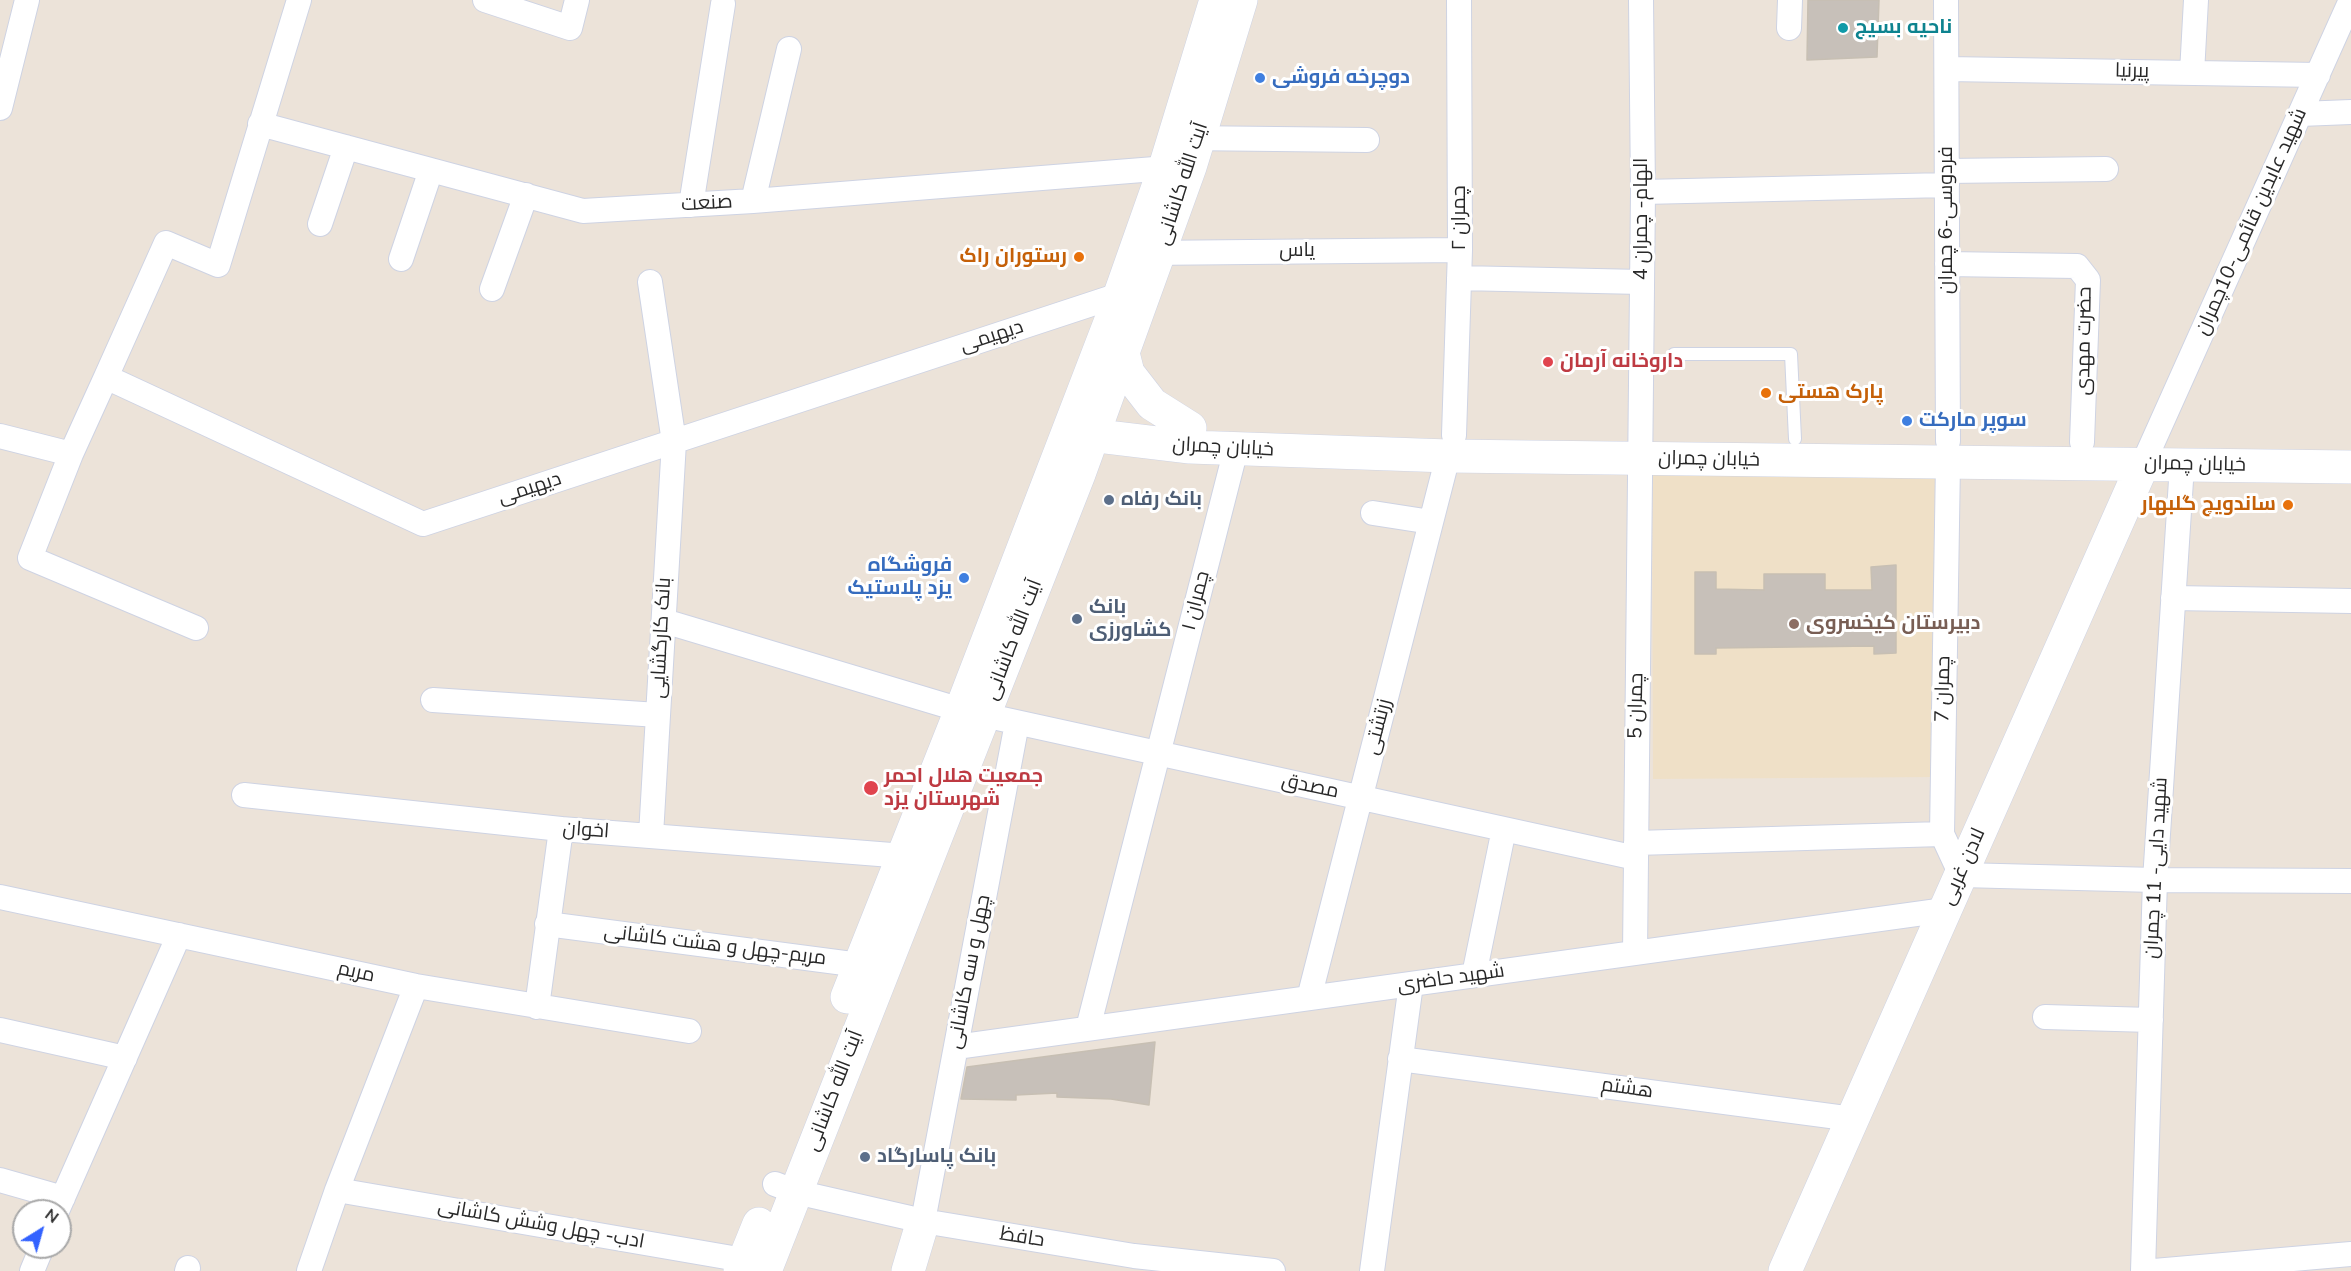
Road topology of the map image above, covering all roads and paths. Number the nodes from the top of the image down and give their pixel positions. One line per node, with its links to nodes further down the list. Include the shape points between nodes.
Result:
1 (27, 0): 15 (street)
2 (299, 0): 23 (street)
3 (485, 0): 4 (street, via 570,27)
4 (577, 0)
5 (1216, 0): 26 (main road, آیت الله کاشانی)
6 (1241, 0): 26 (main road, آیت الله کاشانی)
7 (1459, 0): 35 (street, چمران ۲)
8 (1641, 0): 30 (street, الهام- چمران 4)
9 (1790, 0): 14 (street)
10 (1946, 0): 17 (street, فردوسی-6 چمران)
11 (2196, 0): 18 (street)
12 (2351, 0): 19 (street, شهید عابدین قائمی-10چمران)
13 (723, 4): 33 (street)
14 (1789, 28)
15 (10, 31): 20 (street)
16 (789, 49): 32 (street)
17 (1947, 69): 18 (street, پیرنیا); 29 (street, فردوسی-6 چمران)
18 (2192, 73): 19 (street, پیرنیا)
19 (2318, 75): 22 (street, شهید عابدین قائمی-10چمران)
20 (0, 108)
21 (2351, 112): 22 (street)
22 (2300, 114): 60 (street, شهید عابدین قائمی-10چمران)
23 (260, 124): 25 (street, صنعت); 46 (street, via 218,265 166,243)
24 (1367, 140): 26 (street, صنعت)
25 (346, 147): 28 (street, صنعت); 34 (street)
26 (1182, 152): 32 (street, صنعت); 36 (main road, آیت الله کاشانی)
27 (2106, 169): 29 (street)
28 (431, 170): 31 (street, صنعت); 37 (street)
29 (1947, 178): 30 (street); 38 (street, فردوسی-6 چمران)
30 (1643, 192): 41 (street, الهام- چمران 4)
31 (526, 195): 33 (street, صنعت, via 583,211); 42 (street)
32 (753, 201): 33 (street, صنعت)
33 (691, 205)
34 (320, 224)
35 (1460, 250): 36 (street, یاس); 39 (street, چمران ۲)
36 (1147, 253): 43 (main road, آیت الله کاشانی)
37 (401, 259)
38 (1947, 264): 53 (street, حضرت مهدی, via 2077,266 2088,280); 58 (street, فردوسی-6 چمران)
39 (1459, 278): 41 (street); 55 (street, چمران ۲)
40 (650, 282): 51 (street, بانک کارگشایی)
41 (1642, 282): 56 (street, الهام- چمران 4)
42 (492, 289)
43 (1132, 294): 44 (main road, آیت الله کاشانی); 47 (main road, آیت الله کاشانی); 51 (street, دیهیمی)
44 (1122, 349): 47 (main road, آیت الله کاشانی); 48 (main road, via 1128,373 1152,404)
45 (1674, 354): 50 (lane, via 1791,354)
46 (106, 377): 51 (street, دیهیمی, via 423,524); 59 (street)
47 (1084, 425): 48 (main road, خیابان چمران); 52 (main road, خیابان چمران); 63 (main road, آیت الله کاشانی); 71 (main road, آیت الله کاشانی)
48 (1190, 428): 55 (main road, خیابان چمران)
49 (0, 436): 59 (street)
50 (1795, 439): 56 (main road, خیابان چمران); 58 (main road, خیابان چمران)
51 (674, 442): 68 (street, بانک کارگشایی)
52 (1133, 442): 57 (main road, خیابان چمران); 63 (main road, via 1108,452)
53 (2082, 442): 58 (main road, خیابان چمران); 60 (main road, خیابان چمران)
54 (2351, 445): 60 (main road, خیابان چمران)
55 (1451, 446): 56 (main road, خیابان چمران); 57 (main road, خیابان چمران); 65 (street, زرتشتی)
56 (1640, 448): 58 (main road, خیابان چمران); 81 (street, چمران 5)
57 (1236, 449): 74 (street, چمران ۱)
58 (1948, 452): 60 (main road, خیابان چمران); 79 (street, چمران 7)
59 (70, 454): 69 (street, via 30,558)
60 (2148, 454): 61 (main road, خیابان چمران); 83 (main road, لادن غربی)
61 (2182, 465): 62 (main road, خیابان چمران); 66 (street, شهید دایی- 11 چمران)
62 (2351, 467)
63 (1078, 474): 71 (main road, آیت الله کاشانی)
64 (1373, 513): 65 (street)
65 (1431, 522): 76 (street, زرتشتی)
66 (2173, 598): 67 (street); 84 (street, شهید دایی- 11 چمران)
67 (2351, 601)
68 (664, 621): 71 (street, مصدق); 72 (street, بانک کارگشایی)
69 (196, 628)
70 (433, 700): 72 (street)
71 (973, 713): 73 (street, مصدق); 82 (main road, آیت الله کاشانی)
72 (658, 715): 80 (street, بانک کارگشایی)
73 (1017, 723): 74 (street, مصدق); 102 (street, چهل و سه کاشانی)
74 (1158, 754): 76 (street, مصدق); 99 (street, چمران ۱)
75 (244, 795): 77 (street, اخوان)
76 (1360, 798): 78 (street, مصدق); 95 (street, زرتشتی)
77 (561, 829): 80 (street, اخوان); 88 (street)
78 (1504, 829): 81 (street, مصدق); 92 (street)
79 (1942, 834): 81 (street, مصدق); 83 (street, چمران 7)
80 (651, 835): 82 (street, اخوان)
81 (1636, 850): 90 (street, چمران 5)
82 (915, 856): 91 (main road, آیت الله کاشانی)
83 (1961, 875): 84 (street); 87 (main road, لادن غربی)
84 (2155, 880): 85 (street); 98 (street, شهید دایی- 11 چمران)
85 (2351, 881)
86 (0, 897): 89 (street, مریم)
87 (1945, 910): 90 (street, شهید حاضری); 105 (main road, لادن غربی)
88 (548, 924): 91 (street, مریم-چهل و هشت کاشانی); 96 (street)
89 (179, 935): 94 (street, مریم); 103 (street)
90 (1635, 953): 92 (street, شهید حاضری)
91 (871, 967): 107 (main road, آیت الله کاشانی)
92 (1474, 975): 93 (street, شهید حاضری)
93 (1411, 984): 95 (street, شهید حاضری); 104 (street)
94 (416, 986): 96 (street, مریم); 108 (street)
95 (1309, 998): 99 (street, شهید حاضری)
96 (537, 1007): 101 (street, مریم)
97 (2044, 1017): 98 (street)
98 (2151, 1020): 120 (street, شهید دایی- 11 چمران)
99 (1088, 1029): 102 (street, شهید حاضری)
100 (0, 1030): 103 (street)
101 (689, 1030)
102 (956, 1047): 111 (street, چهل و سه کاشانی)
103 (125, 1058): 110 (street)
104 (1401, 1059): 105 (street, هشتم); 118 (street)
105 (1853, 1119): 119 (main road, لادن غربی)
106 (0, 1180): 109 (street)
107 (785, 1188): 111 (street, حافظ); 114 (main road, آیت الله کاشانی)
108 (337, 1190): 114 (street, ادب- چهل وشش کاشانی); 115 (street)
109 (48, 1199)
110 (62, 1199)
111 (923, 1221): 113 (street, حافظ); 116 (main road)
112 (2351, 1254): 121 (street)
113 (1133, 1264): 117 (street, حافظ)
114 (750, 1267)
115 (309, 1271)
116 (908, 1271)
117 (1273, 1271)
118 (1372, 1271)
119 (1785, 1271)
120 (2143, 1271)
121 (2154, 1271)

